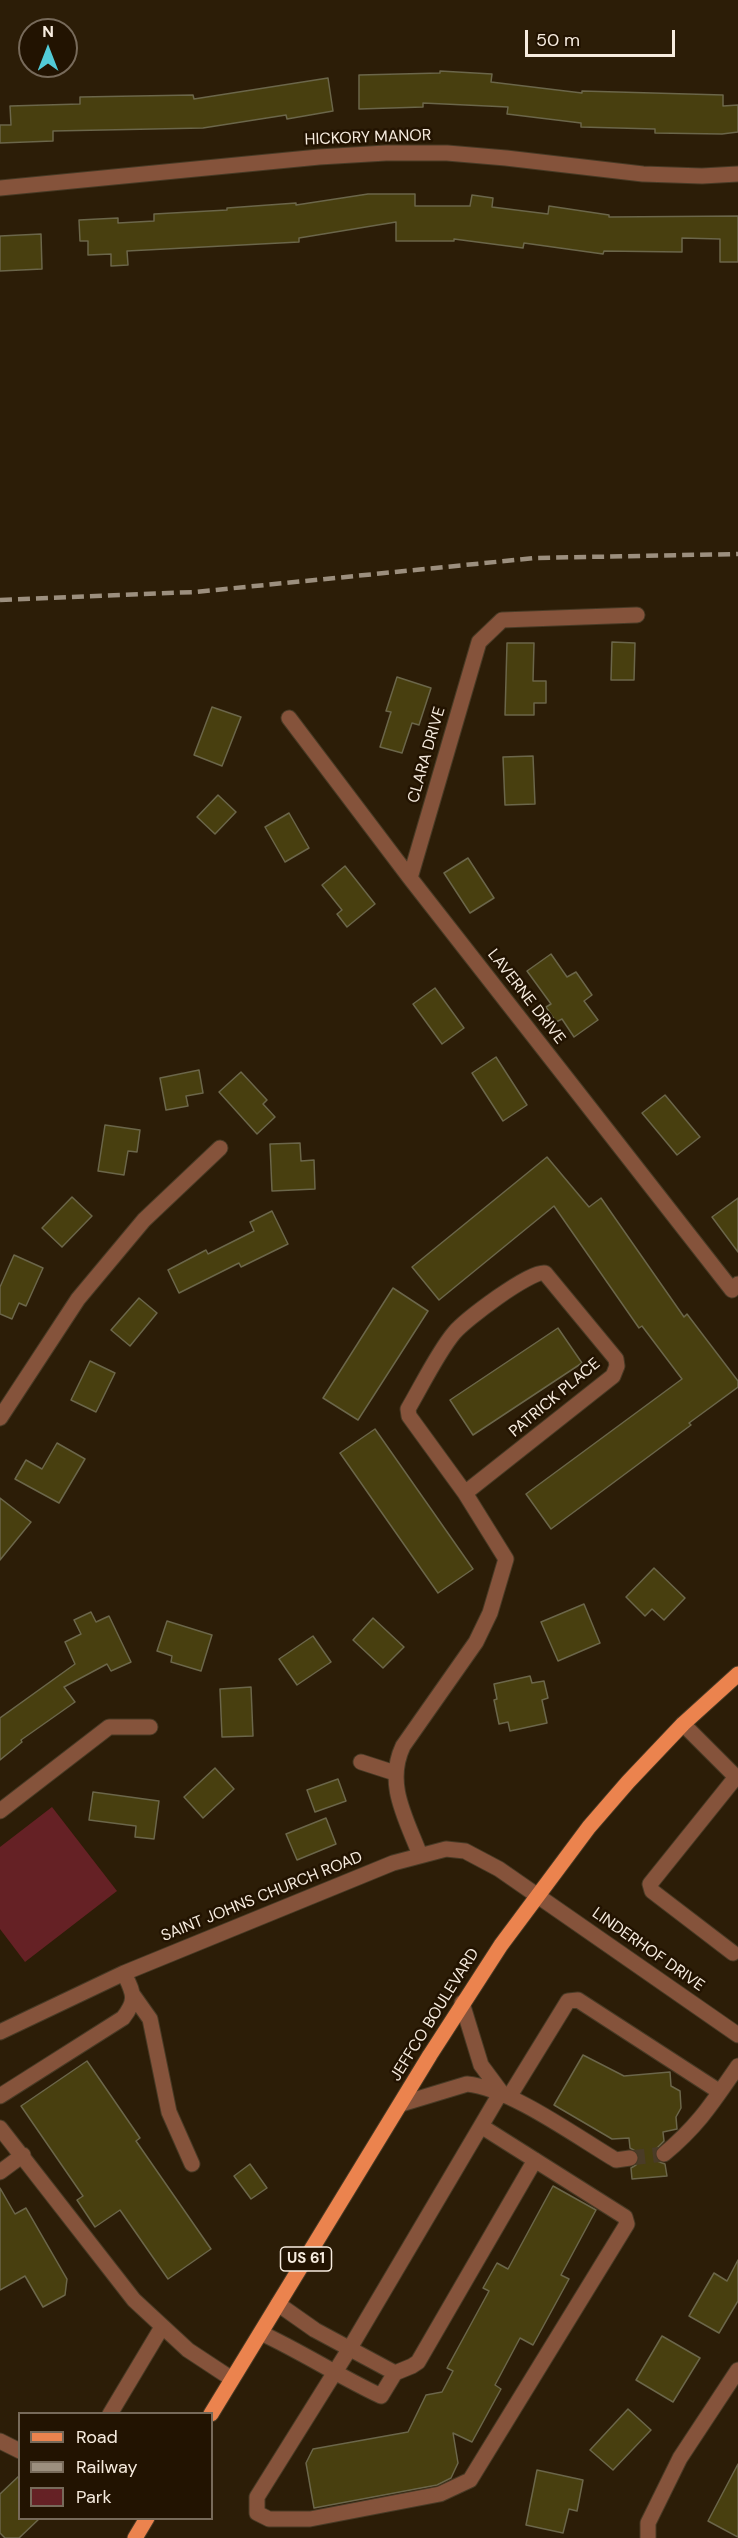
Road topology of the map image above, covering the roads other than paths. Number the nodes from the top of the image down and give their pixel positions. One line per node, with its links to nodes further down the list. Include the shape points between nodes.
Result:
1 (738, 174): 2 (street, HICKORY MANOR, via 643,174 447,153 386,153)
2 (0, 188)
3 (637, 615): 5 (street, CLARA DRIVE, via 502,620 479,642)
4 (289, 718): 5 (street, LAVERNE DRIVE)
5 (410, 878): 7 (street, LAVERNE DRIVE, via 732,1290)
6 (220, 1148): 8 (street, via 144,1220 78,1299)
7 (738, 1284)
8 (0, 1418)
9 (465, 1493): 9 (street, PATRICK PLACE, via 409,1416 408,1409 454,1333 508,1290 538,1272 545,1273 616,1359 617,1366 613,1376); 14 (street, PATRICK PLACE, via 504,1552 506,1564 476,1642 403,1746)
10 (738, 1674): 11 (main road, JEFFCO BOULEVARD / US 61)
11 (683, 1724): 15 (street); 18 (main road, JEFFCO BOULEVARD / US 61, via 589,1827)
12 (150, 1727): 16 (street, via 108,1727)
13 (361, 1762): 14 (street)
14 (395, 1773): 17 (street, PATRICK PLACE, via 396,1792)
15 (737, 1778): 19 (street, via 650,1884 652,1891)
16 (0, 1811)
17 (420, 1855): 18 (street, SAINT JOHNS CHURCH ROAD, via 446,1849 465,1851); 20 (street, SAINT JOHNS CHURCH ROAD)
18 (538, 1894): 22 (main road, JEFFCO BOULEVARD / US 61); 24 (street, LINDERHOF DRIVE)
19 (736, 1952)
20 (124, 1972): 21 (street); 23 (street, SAINT JOHNS CHURCH ROAD)
21 (133, 1995): 28 (street, via 132,2006 123,2018); 36 (street, via 150,2019 169,2112)
22 (462, 2003): 27 (street, via 481,2065); 29 (main road, JEFFCO BOULEVARD / US 61)
23 (0, 2032)
24 (738, 2035)
25 (738, 2066): 26 (street)
26 (720, 2092): 27 (street, via 572,1999); 32 (street, via 688,2134)
27 (505, 2095): 29 (street, via 468,2085); 30 (street); 33 (street, via 616,2160)
28 (0, 2096)
29 (401, 2104): 38 (main road, JEFFCO BOULEVARD / US 61)
30 (481, 2126): 35 (street); 41 (street)
31 (0, 2128): 34 (street)
32 (664, 2154)
33 (630, 2158)
34 (26, 2159): 37 (street); 39 (street, via 134,2300)
35 (535, 2160): 43 (street, via 418,2362); 44 (street, via 625,2217 627,2224 470,2480 440,2494 310,2519 269,2519 257,2513 257,2498)
36 (192, 2164)
37 (0, 2172)
38 (278, 2304): 40 (main road, JEFFCO BOULEVARD / US 61); 41 (street)
39 (162, 2327): 45 (street); 46 (street)
40 (261, 2333): 44 (street, via 302,2352); 45 (main road, JEFFCO BOULEVARD / US 61)
41 (350, 2348): 43 (street); 44 (street)
42 (738, 2370): 52 (street, via 680,2458 648,2523)
43 (395, 2373): 44 (street, via 381,2396)
44 (335, 2374)
45 (232, 2379): 47 (main road, JEFFCO BOULEVARD / US 61)
46 (111, 2412)
47 (212, 2412)
48 (0, 2441): 49 (street)
49 (18, 2450)
50 (146, 2520): 51 (main road)
51 (135, 2538)
52 (648, 2538)

